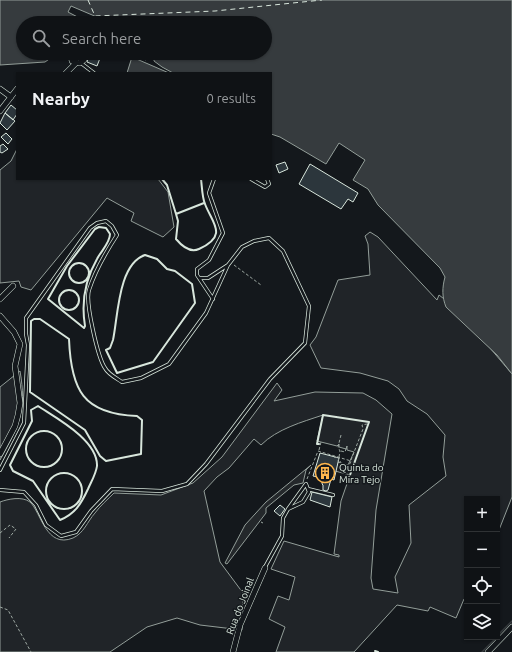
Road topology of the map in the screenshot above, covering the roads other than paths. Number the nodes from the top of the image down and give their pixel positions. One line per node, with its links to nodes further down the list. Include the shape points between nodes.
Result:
1 (72, 60): 3 (street)
2 (80, 60): 3 (street)
3 (78, 63): 4 (street); 5 (lane)
4 (67, 72)
5 (92, 72)
6 (0, 89): 8 (street)
7 (16, 90): 8 (street)
8 (11, 97): 9 (street)
9 (1, 109)
10 (214, 180): 14 (lane, via 209,193 224,233 209,260 196,269)
11 (253, 180): 12 (lane, via 265,187 269,184)
12 (267, 180)
13 (228, 265): 14 (lane, via 208,278); 17 (lane); 22 (lane, via 242,247 254,241 269,238 283,251 309,306 305,343 270,379 206,464 187,484 162,491 112,489 76,532 61,536 46,525 36,505 24,492)
14 (199, 278): 17 (lane)
15 (13, 286): 16 (street)
16 (0, 299)
17 (213, 299): 20 (lane, via 203,318 169,364 141,378 122,382 105,369 88,306 88,292 98,267 117,235 106,221 90,228 26,318 28,346 24,423)
18 (0, 316): 19 (street, via 11,327 20,344 15,366 19,390 18,415)
19 (0, 454)
20 (0, 470)
21 (307, 489): 23 (lane); 24 (lane, via 309,492 303,502); 24 (lane, via 306,484)
22 (0, 490)
23 (333, 495)
24 (288, 509): 25 (lane, via 283,518 282,536)
25 (265, 568): 27 (street, Rua do Joinal, via 240,625)
26 (512, 627): 28 (street)
27 (233, 652)
28 (488, 652)

